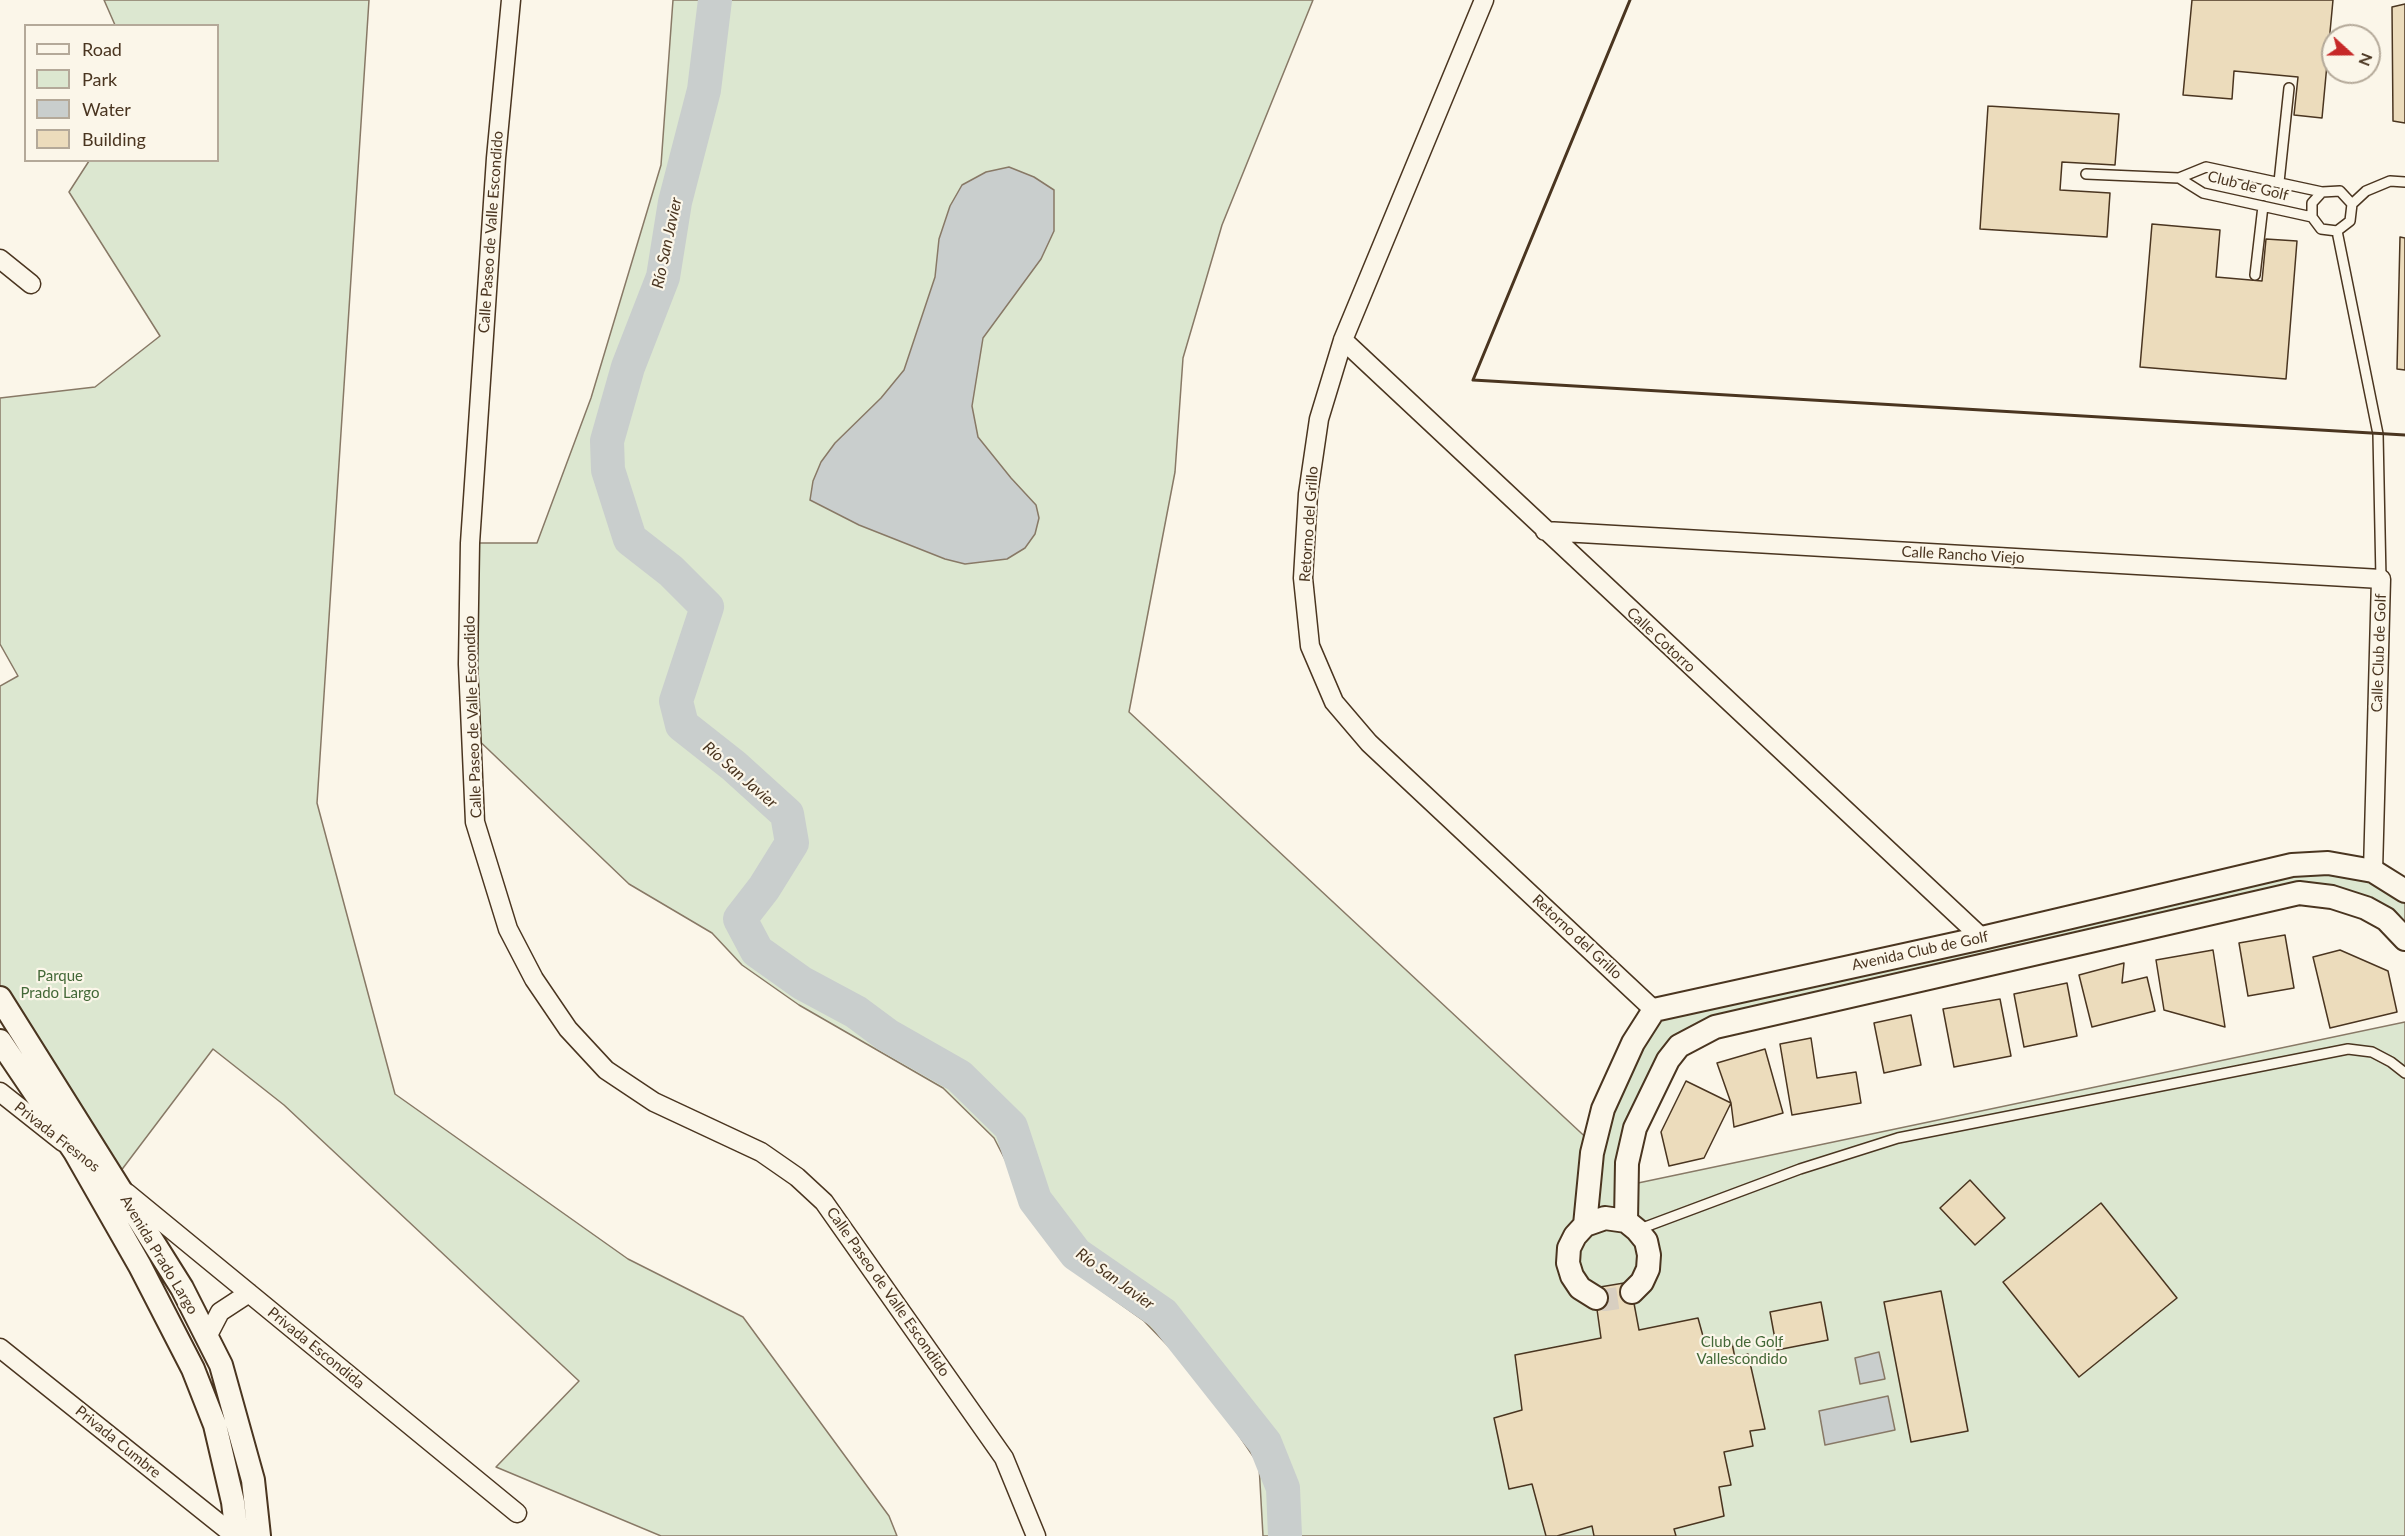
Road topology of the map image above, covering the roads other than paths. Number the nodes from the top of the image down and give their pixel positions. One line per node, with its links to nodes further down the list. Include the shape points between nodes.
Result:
1 (511, 0): 45 (street, Calle Paseo de Valle Escondido, via 496,158 470,543 468,664 476,822 508,929 534,979 568,1029 606,1070 654,1101 761,1152 824,1202 1004,1458)
2 (1484, 0): 16 (street, Retorno del Grillo)
3 (2289, 88): 6 (lane)
4 (2086, 174): 5 (lane)
5 (2179, 178): 6 (lane, via 2206,167); 10 (lane, Club de Golf, via 2203,193)
6 (2279, 182): 8 (lane)
7 (2405, 182): 9 (lane, via 2391,181 2366,191)
8 (2322, 192): 9 (lane, via 2340,190); 11 (lane, via 2312,203)
9 (2352, 204): 12 (lane, via 2350,221)
10 (2263, 206): 11 (lane, Club de Golf); 14 (lane)
11 (2312, 218): 12 (lane, via 2321,229)
12 (2337, 231): 18 (lane, Calle Club de Golf, via 2378,435)
13 (0, 260): 15 (street)
14 (2255, 275)
15 (31, 284)
16 (1343, 340): 17 (street, Calle Cotorro); 26 (street, Retorno del Grillo, via 1319,419 1308,494 1303,578 1310,646 1334,702 1369,743)
17 (1545, 531): 18 (street, Calle Rancho Viejo); 23 (street, Calle Cotorro)
18 (2381, 579): 20 (street, Calle Club de Golf)
19 (2292, 865): 20 (street, Avenida Club de Golf, via 2328,863); 22 (street); 23 (street, Avenida Club de Golf)
20 (2373, 871): 21 (street, Avenida Club de Golf)
21 (2405, 891)
22 (2299, 893): 24 (street, Avenida Club de Golf, via 2332,897 2366,908 2386,919); 27 (street, Avenida Club de Golf, via 1715,1027)
23 (1982, 938): 26 (street, Avenida Club de Golf)
24 (2405, 939)
25 (0, 998): 34 (street, Avenida Prado Largo)
26 (1664, 1007): 27 (street); 29 (street)
27 (1695, 1037): 30 (street, Avenida Club de Golf, via 1679,1046)
28 (0, 1041): 33 (street, Avenida Prado Largo)
29 (1633, 1043): 30 (street); 35 (street, via 1603,1109 1592,1153)
30 (1668, 1060): 36 (street, Avenida Club de Golf, via 1635,1128 1627,1163)
31 (2405, 1073): 36 (lane, via 2372,1052 2348,1049 1899,1138)
32 (0, 1092): 33 (street, Privada Fresnos)
33 (75, 1152): 34 (street, Privada Fresnos); 43 (street, Avenida Prado Largo, via 193,1369 215,1425 233,1502)
34 (115, 1183): 38 (street, Privada Escondida); 40 (street, Avenida Prado Largo, via 182,1288)
35 (1585, 1225): 36 (street, via 1605,1218); 39 (street, via 1569,1248 1568,1263 1580,1288)
36 (1631, 1226): 37 (street, Avenida Club de Golf, via 1646,1241 1649,1255 1648,1269)
37 (1632, 1292)
38 (249, 1293): 40 (street, via 220,1312); 42 (street, Privada Escondida)
39 (1596, 1298)
40 (207, 1337): 44 (street, Avenida Prado Largo, via 221,1365 253,1480)
41 (0, 1348): 43 (street, Privada Cumbre)
42 (518, 1513)
43 (236, 1536)
44 (259, 1536)
45 (1036, 1536)

